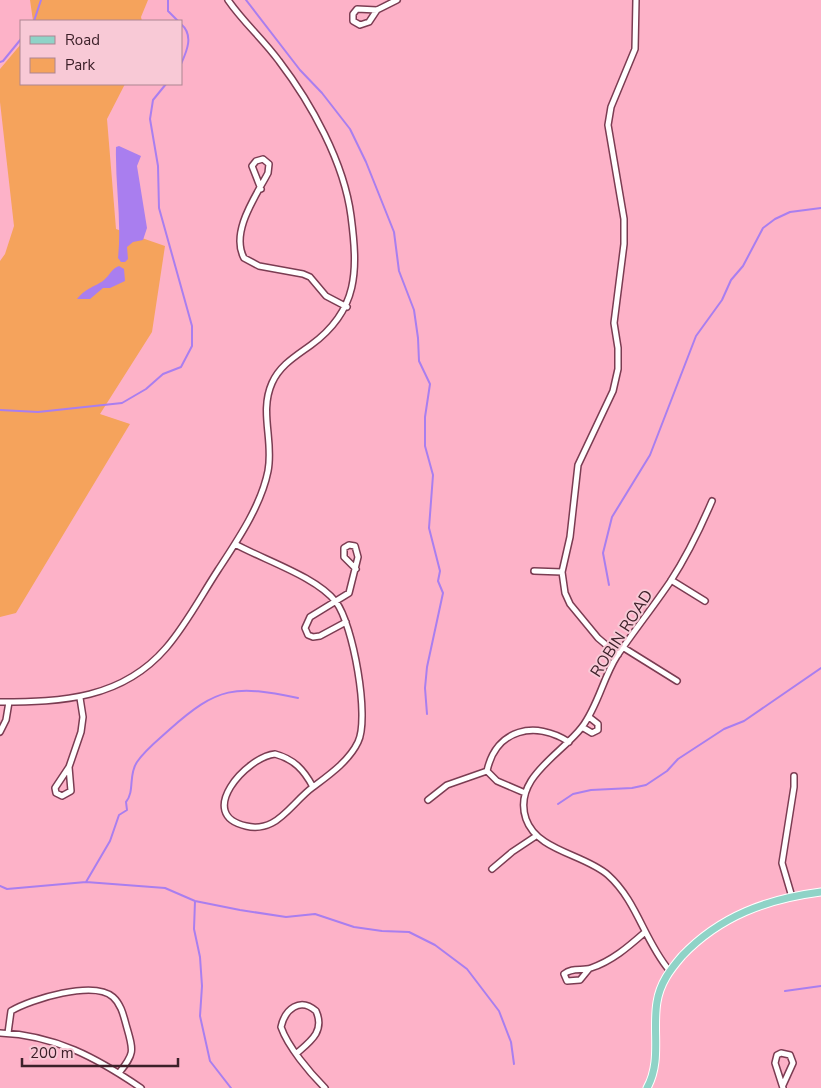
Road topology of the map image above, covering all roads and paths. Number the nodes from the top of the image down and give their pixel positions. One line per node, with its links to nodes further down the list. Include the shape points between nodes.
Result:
1 (228, 0): 6 (street, via 308,101 324,133 345,188 351,217 353,276)
2 (398, 0): 4 (street)
3 (636, 0): 11 (street, via 635,49 610,107 608,121 624,219 614,323 618,369 613,391 578,464 570,538)
4 (377, 10): 4 (street, via 357,9 352,14 353,21 364,24 373,19)
5 (260, 188): 5 (street, via 269,168 268,161 263,159 252,166); 6 (street, via 241,234 240,248 244,258 259,266 310,277 326,296)
6 (347, 307): 8 (street, via 332,328 284,365 271,386 266,419 268,470 260,496)
7 (712, 501): 12 (street, ROBIN ROAD)
8 (235, 544): 14 (street, via 310,581); 19 (street, via 174,638 157,658 124,683)
9 (356, 569): 14 (street, via 349,593)
10 (534, 570): 11 (street)
11 (562, 572): 17 (street, via 570,604 598,638)
12 (671, 580): 13 (street); 16 (street, ROBIN ROAD)
13 (705, 601)
14 (336, 602): 15 (street); 15 (street, via 310,617 306,631 317,637)
15 (346, 622): 29 (street, via 360,692 362,731 354,749)
16 (624, 648): 17 (street, ROBIN ROAD); 18 (street)
17 (618, 655): 22 (street, ROBIN ROAD)
18 (677, 681)
19 (80, 698): 21 (street); 26 (street, via 82,725)
20 (0, 702): 21 (street)
21 (9, 702): 24 (street)
22 (589, 717): 23 (street, ROBIN ROAD); 23 (street, via 598,724 598,730 592,733)
23 (582, 727): 25 (street, ROBIN ROAD)
24 (0, 732)
25 (569, 742): 27 (street, via 545,730 521,732 498,745); 30 (street, ROBIN ROAD, via 538,772)
26 (69, 767): 26 (street, via 55,788 56,793 62,796 71,791)
27 (487, 772): 30 (street, via 510,788); 31 (street, via 448,786)
28 (794, 776): 35 (street, via 782,863)
29 (313, 787): 29 (street, via 274,822 262,826 237,823 224,809 229,788 264,756 275,754 293,761)
30 (525, 793): 32 (street, via 526,819)
31 (428, 800)
32 (536, 836): 33 (street); 36 (street, via 608,875 628,898)
33 (492, 869)
34 (821, 892): 35 (main road)
35 (792, 897): 38 (main road, via 748,910 719,924 698,939)
36 (644, 933): 37 (street, via 624,950); 38 (street)
37 (589, 969)
38 (669, 970): 46 (main road, via 657,1002 657,1050)
39 (0, 1033): 40 (street)
40 (8, 1033): 42 (street, via 69,1046); 42 (street, via 11,1011 23,1005 84,989 106,993 118,1003 133,1048 130,1059)
41 (297, 1053): 41 (street, via 313,1039 319,1028 316,1011 307,1005 294,1006 282,1021 283,1033); 45 (street)
42 (119, 1073): 44 (street)
43 (783, 1086): 43 (street, via 792,1063 790,1055 781,1053 775,1063)
44 (141, 1088)
45 (325, 1088)
46 (647, 1088)

